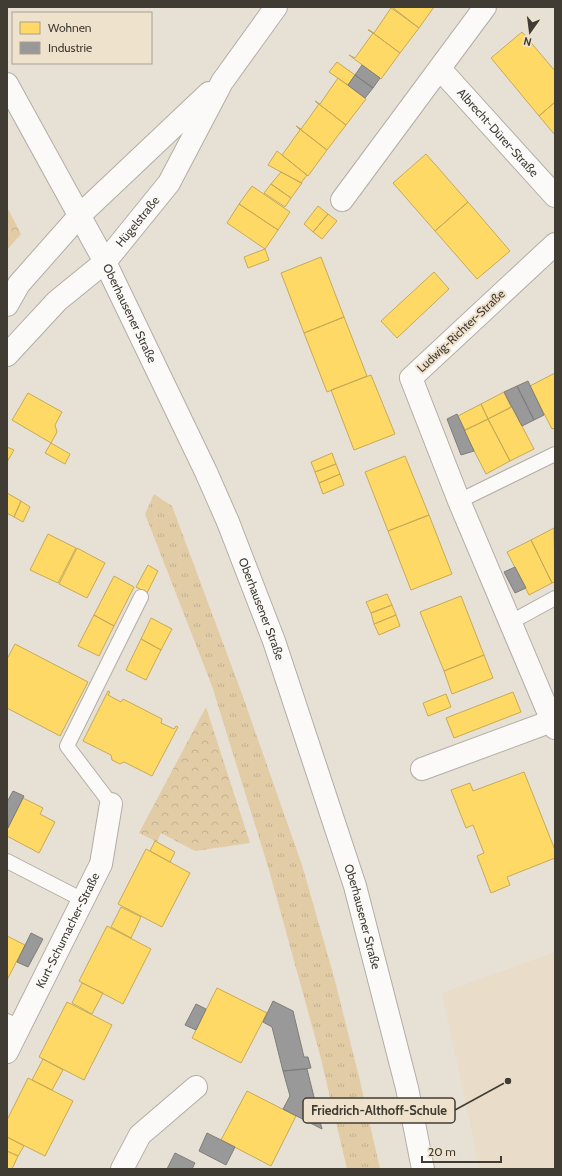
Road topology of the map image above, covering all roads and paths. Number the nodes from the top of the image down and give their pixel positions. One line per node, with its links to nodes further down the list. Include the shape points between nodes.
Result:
1 (276, 7): 4 (street, Hügelstraße)
2 (485, 7): 3 (street)
3 (440, 69): 6 (street, Albrecht-Dürer-Straße); 7 (street)
4 (222, 82): 8 (street, Hügelstraße); 10 (street, Hügelstraße, via 169,182)
5 (7, 84): 8 (street, Oberhausener Straße)
6 (555, 196)
7 (342, 200)
8 (80, 215): 10 (street, Oberhausener Straße); 11 (street, Hügelstraße, via 19,284)
9 (555, 244): 14 (street, Ludwig-Richter-Straße, via 411,378)
10 (105, 262): 12 (street, Hügelstraße, via 57,301); 27 (street, Oberhausener Straße, via 206,472 274,641 355,886 407,1088)
11 (7, 305)
12 (7, 355)
13 (553, 454): 14 (lane)
14 (459, 501): 17 (street, Ludwig-Richter-Straße)
15 (141, 597): 20 (lane, via 67,746)
16 (555, 598): 17 (lane)
17 (511, 622): 18 (street, Ludwig-Richter-Straße)
18 (554, 724): 19 (street)
19 (422, 769)
20 (111, 804): 22 (street, Kurt-Schumacher-Straße, via 101,864)
21 (7, 861): 22 (lane)
22 (83, 900): 23 (street, Kurt-Schumacher-Straße)
23 (13, 1024): 24 (street, Kurt-Schumacher-Straße)
24 (7, 1052)
25 (196, 1087): 26 (street, via 140,1135)
26 (122, 1169)
27 (423, 1169)

